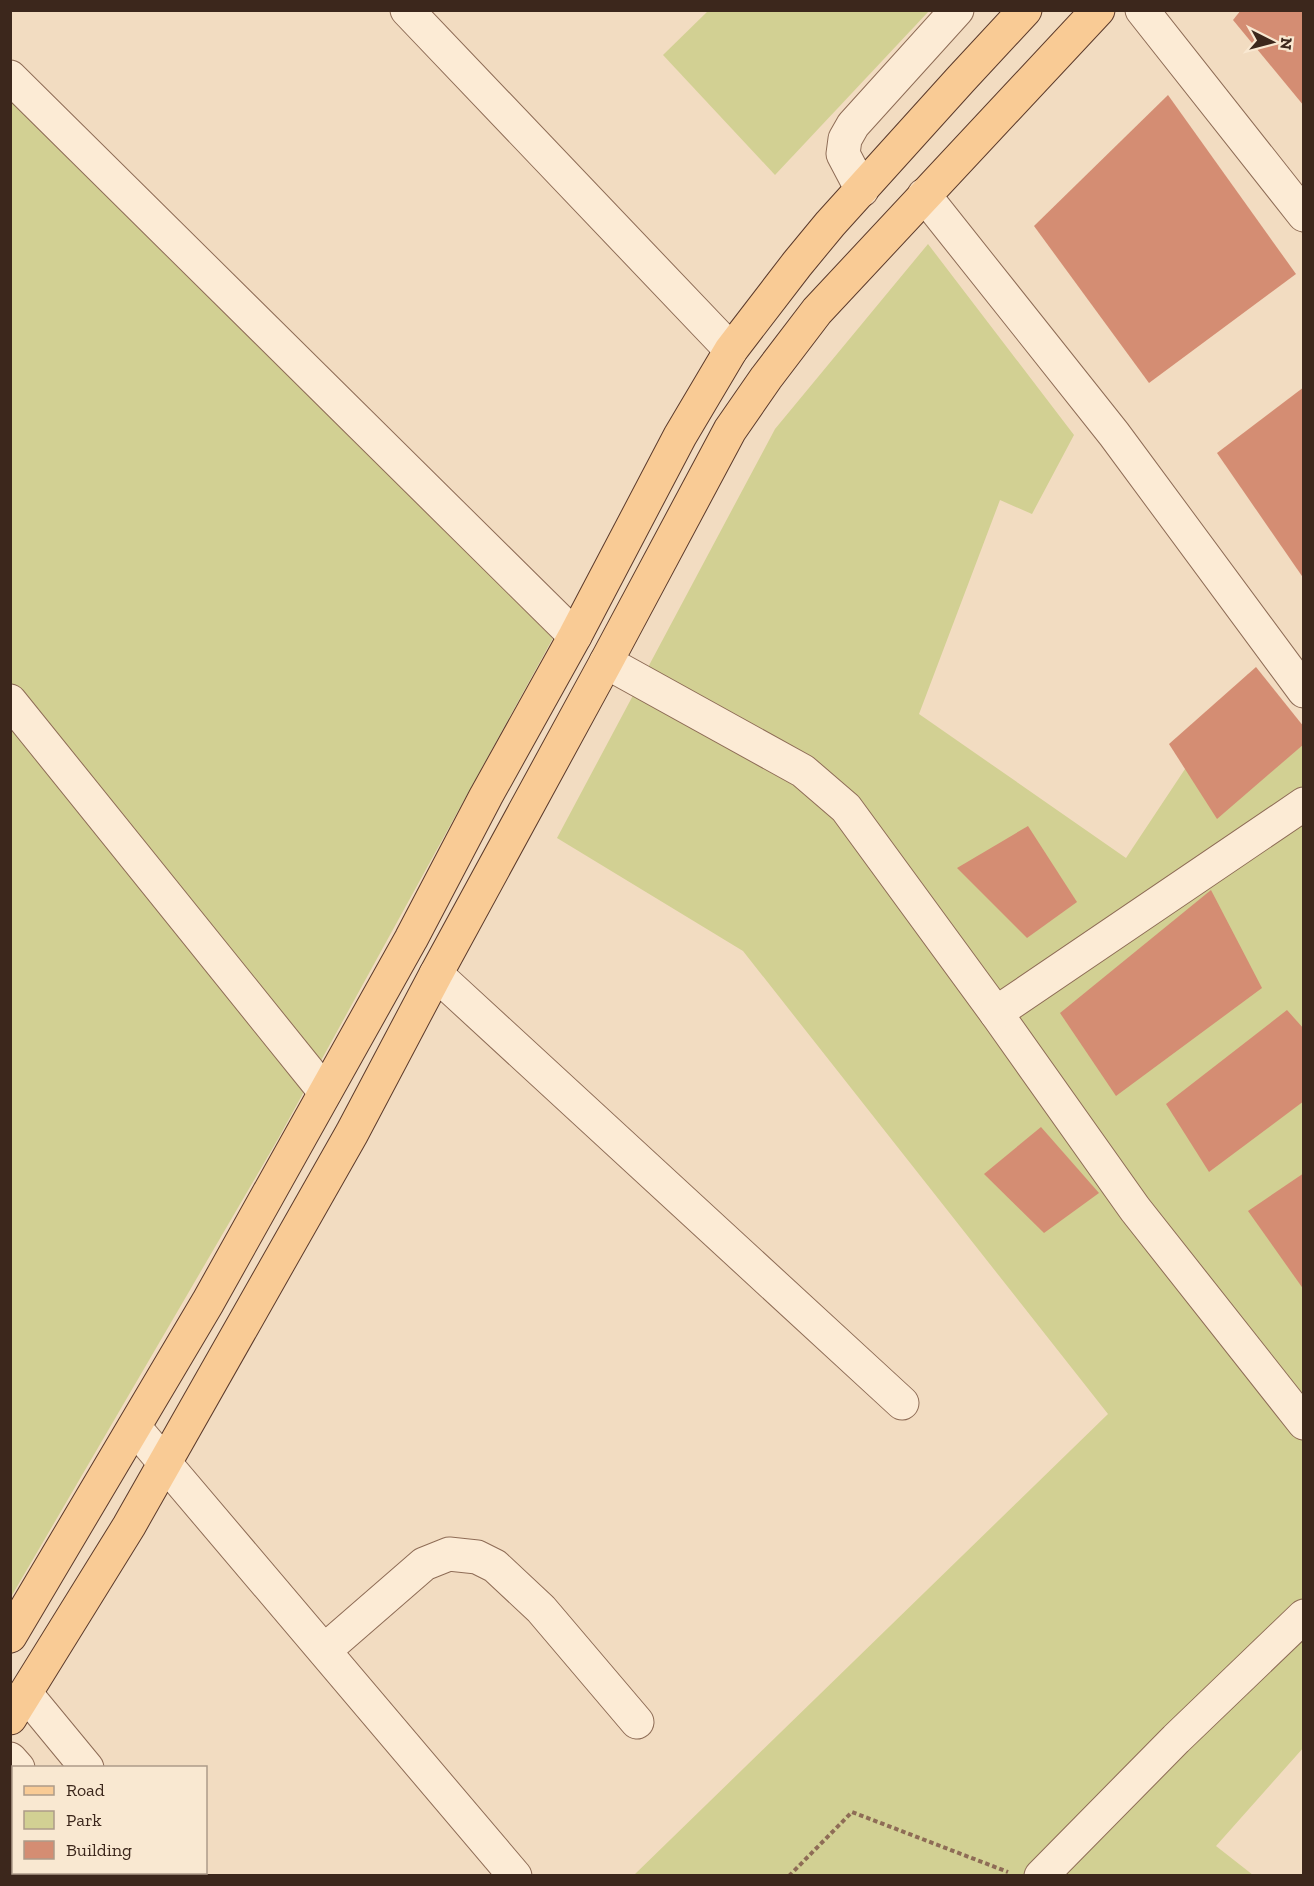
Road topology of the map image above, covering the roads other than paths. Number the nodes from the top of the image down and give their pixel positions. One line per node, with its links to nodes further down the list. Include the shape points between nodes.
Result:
1 (407, 10): 10 (street)
2 (957, 10): 7 (street, via 853,125 845,139 843,154)
3 (1025, 10): 7 (main road)
4 (1098, 10): 8 (main road)
5 (1142, 10): 9 (street)
6 (10, 77): 11 (street)
7 (862, 190): 10 (main road, via 796,264)
8 (924, 195): 12 (main road, via 817,311 730,430); 13 (street, via 1114,434)
9 (1304, 215)
10 (731, 350): 11 (main road)
11 (575, 636): 18 (main road)
12 (606, 662): 16 (main road); 17 (street, via 803,771 846,808)
13 (1304, 692)
14 (10, 702): 18 (street)
15 (1304, 804): 17 (street)
16 (436, 974): 19 (street); 22 (main road, via 352,1133)
17 (996, 1013): 20 (street, via 1135,1209)
18 (325, 1092): 21 (main road)
19 (902, 1403)
20 (1304, 1423)
21 (135, 1428): 22 (street); 24 (main road)
22 (164, 1463): 25 (street); 26 (main road)
23 (1304, 1616): 30 (street)
24 (10, 1636)
25 (325, 1650): 27 (street, via 424,1564 449,1554 477,1557 495,1566 541,1609); 29 (street)
26 (18, 1706): 28 (street)
27 (637, 1722)
28 (86, 1766)
29 (515, 1875)
30 (1041, 1875)

